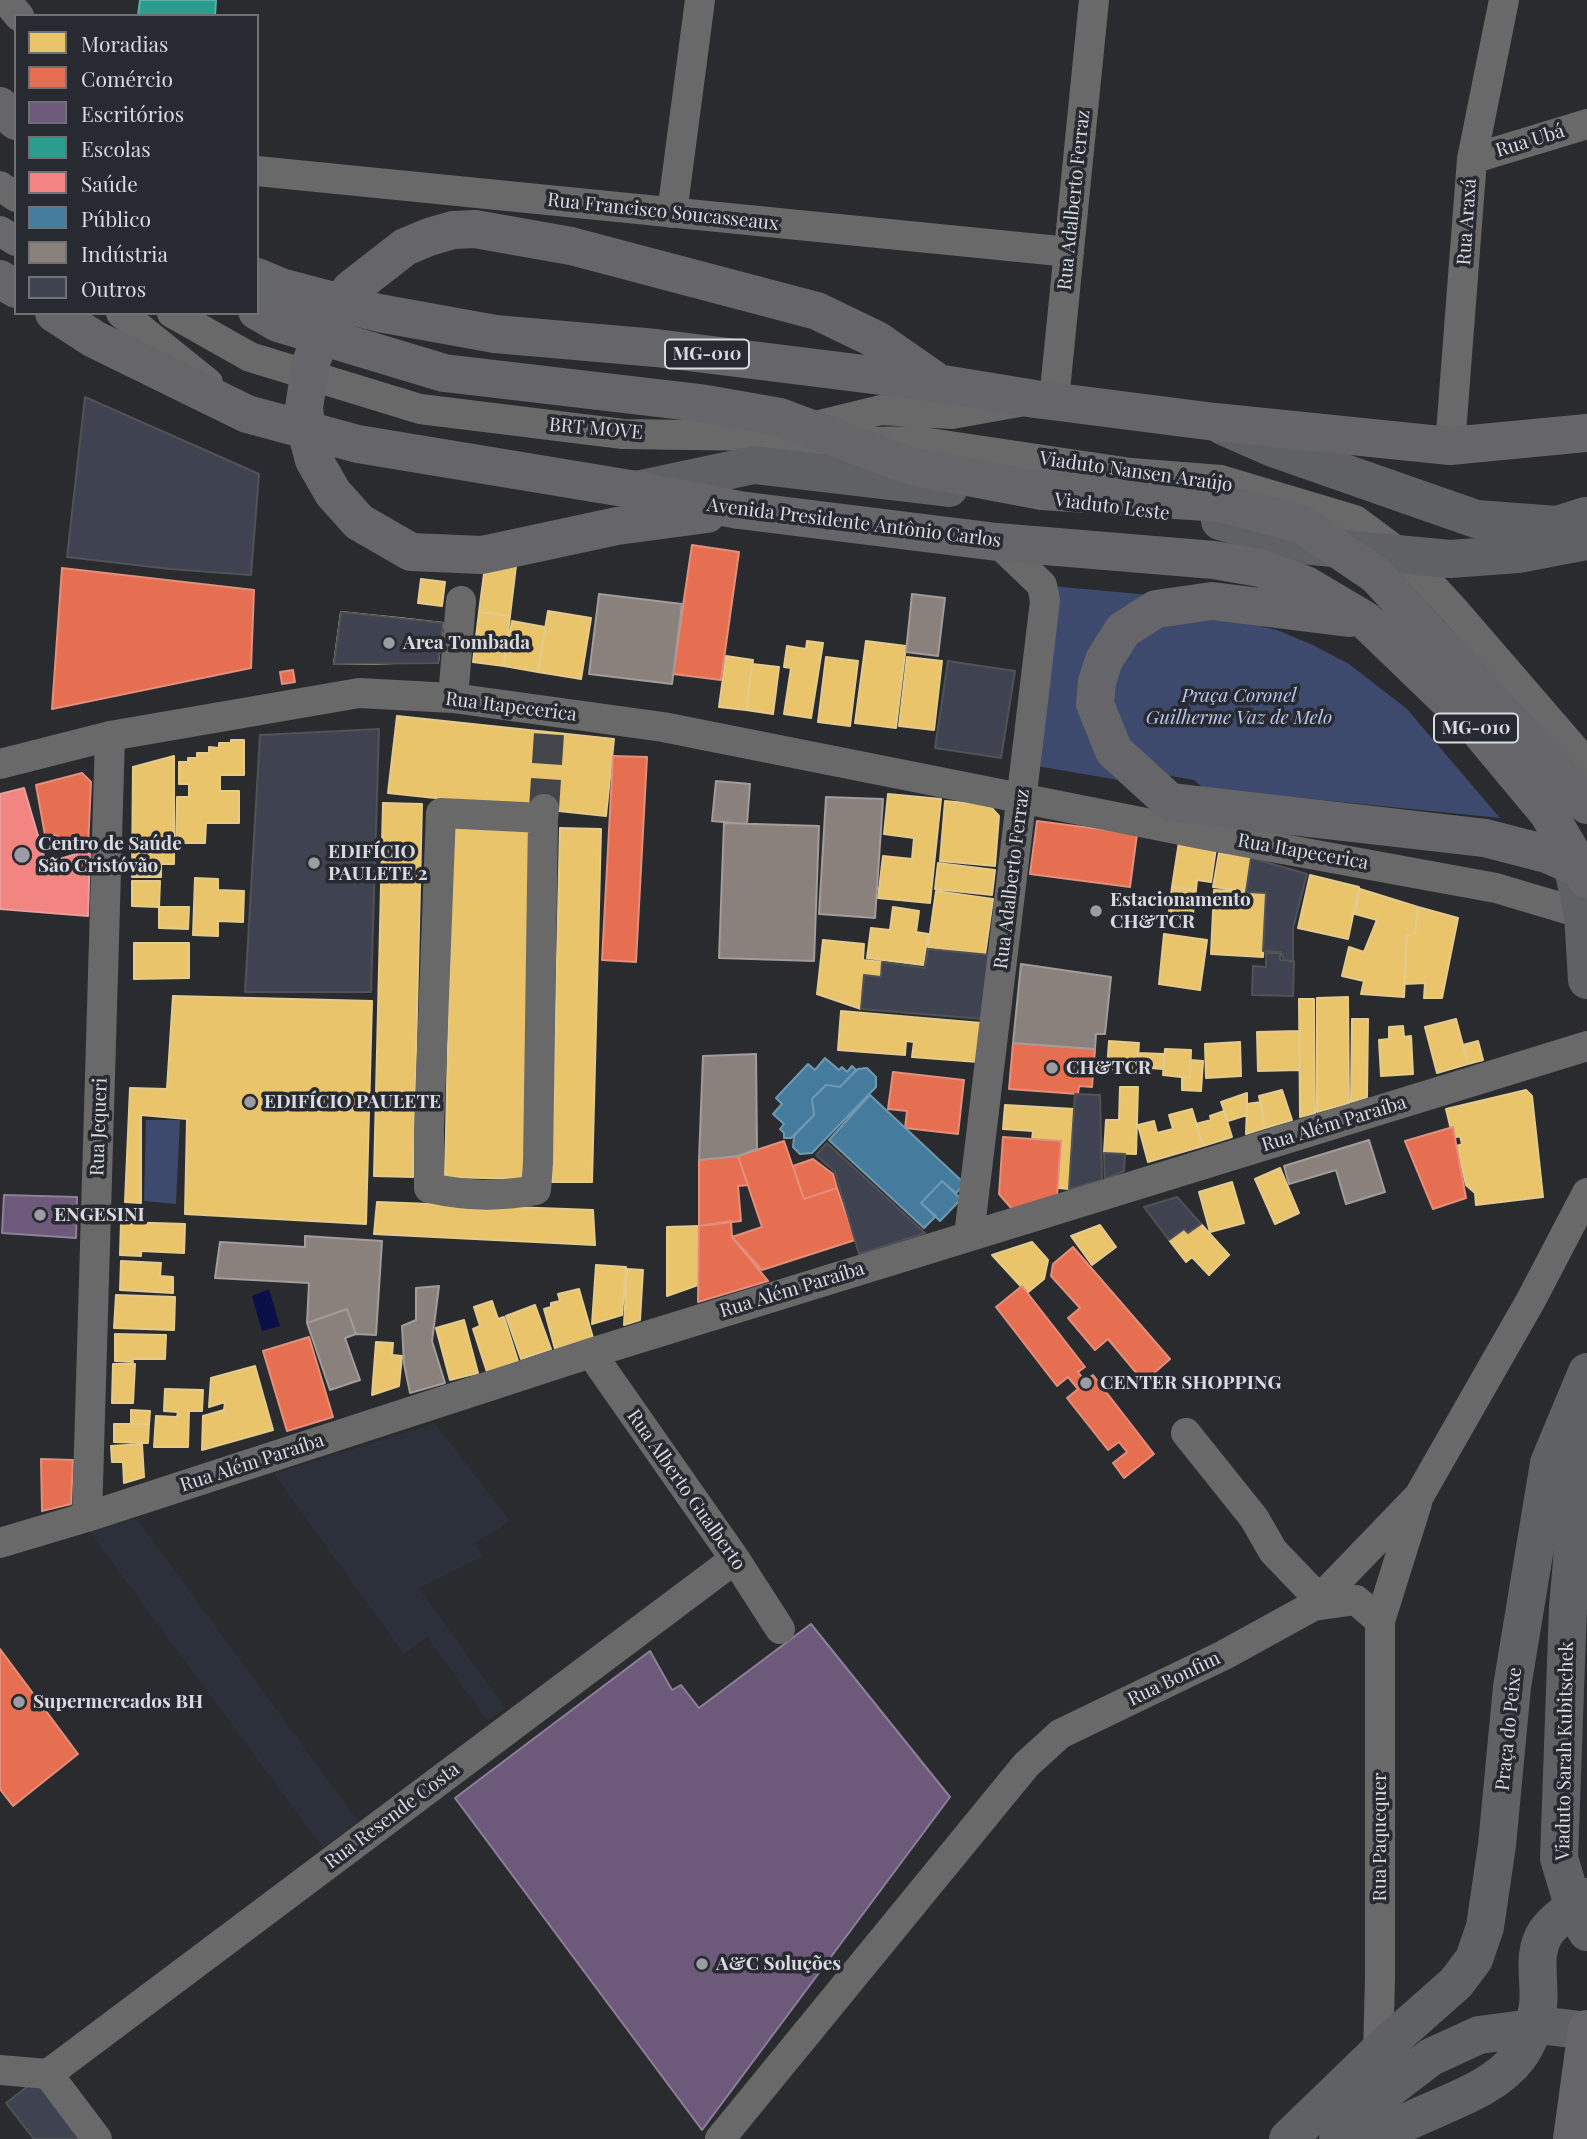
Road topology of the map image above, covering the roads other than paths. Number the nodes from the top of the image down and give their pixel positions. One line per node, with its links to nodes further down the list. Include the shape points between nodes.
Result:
1 (6, 0): 5 (street)
2 (700, 0): 11 (street)
3 (1094, 0): 12 (street, Rua Adalberto Ferraz)
4 (1504, 0): 9 (street, Rua Araxá)
5 (17, 14)
6 (0, 104): 7 (highway)
7 (14, 119)
8 (1587, 124): 9 (street, Rua Ubá)
9 (1472, 159): 23 (street, Rua Araxá)
10 (259, 171): 11 (street, Rua Francisco Soucasseaux)
11 (672, 213): 12 (street, Rua Francisco Soucasseaux)
12 (1069, 252): 19 (street, Rua Adalberto Ferraz)
13 (259, 278): 18 (highway, MG-010, via 281,288 379,313 495,334 656,348)
14 (57, 315): 20 (highway, Avenida Presidente Antônio Carlos / MG-010, via 94,339)
15 (123, 315): 20 (street)
16 (176, 315): 24 (street, BRT MOVE, via 250,357 420,409)
17 (267, 317): 40 (highway, via 444,373 780,417 937,472 1042,491 1221,503 1301,524 1376,575)
18 (937, 383): 19 (highway, MG-010); 26 (highway, via 877,340 817,311 570,246 475,229 453,230 405,247 351,289 327,324 311,362 304,408 313,460 333,494 359,522 411,552 482,555 617,526)
19 (1044, 399): 21 (highway, MG-010); 24 (street, BRT MOVE, via 952,414 881,410 819,425)
20 (247, 414): 25 (highway, Avenida Presidente Antônio Carlos / MG-010, via 358,444)
21 (1215, 422): 23 (highway); 27 (main road, via 1273,449 1476,519 1557,525)
22 (1587, 433): 23 (highway)
23 (1450, 446)
24 (756, 451): 25 (main road, Viaduto Leste); 30 (main road, Viaduto Leste, via 1223,521); 36 (street, Viaduto Nansen Araújo, via 916,441 1131,473 1221,480 1355,520 1406,558)
25 (636, 490): 26 (highway, Avenida Presidente Antônio Carlos / MG-010)
26 (739, 510): 29 (highway, Avenida Presidente Antônio Carlos / MG-010)
27 (1587, 516)
28 (1587, 541): 30 (main road, Viaduto Leste, via 1518,554 1450,559)
29 (997, 542): 32 (highway, Avenida Presidente Antônio Carlos / MG-010, via 1260,568 1306,585); 38 (street, Rua Adalberto Ferraz, via 1042,585 1045,601)
30 (1301, 545): 37 (highway, via 1384,582 1422,608)
31 (461, 601): 33 (street)
32 (1364, 620): 39 (highway, via 1212,601 1156,609 1123,630 1104,660 1096,704 1114,751); 42 (highway, Avenida Presidente Antônio Carlos / MG-010, via 1478,729 1548,813)
33 (453, 698): 34 (street, Rua Itapecerica, via 359,693); 38 (street, Rua Itapecerica, via 549,722 663,727)
34 (110, 736): 35 (street, Rua Itapecerica); 52 (street, Rua Jequeri)
35 (0, 764)
36 (1587, 764)
37 (1587, 774)
38 (1021, 797): 39 (street, Rua Itapecerica, via 1051,793); 42 (street, Rua Itapecerica, via 1496,888); 46 (street, Rua Adalberto Ferraz)
39 (1170, 802): 42 (highway, via 1485,838 1548,854)
40 (1587, 805)
41 (544, 814): 41 (street, via 536,1190 462,1195 429,1188 441,813)
42 (1581, 879): 43 (main road)
43 (1587, 979)
44 (1587, 1046): 46 (street, Rua Além Paraíba)
45 (1587, 1193): 51 (street, Rua Bonfim)
46 (969, 1236): 47 (street, Rua Além Paraíba)
47 (591, 1353): 52 (street, Rua Além Paraíba); 54 (street, Rua Alberto Gualberto)
48 (1587, 1372): 61 (main road, Praça do Peixe, via 1549,1463 1512,1686 1485,1927 1474,1959 1456,1983)
49 (1587, 1395): 59 (main road, Viaduto Sarah Kubitschek, via 1568,1607 1559,1858 1575,1912)
50 (1186, 1433): 55 (street)
51 (1419, 1496): 55 (street, Rua Bonfim); 56 (street, Rua Paquequer)
52 (88, 1517): 53 (street, Rua Além Paraíba)
53 (0, 1542)
54 (735, 1559): 57 (street, Rua Alberto Gualberto); 63 (street, Rua Resende Costa)
55 (1316, 1603): 56 (street, via 1356,1600); 65 (street, Rua Bonfim, via 1224,1655 1060,1734 1026,1765)
56 (1380, 1621): 61 (street, Rua Paquequer)
57 (780, 1629)
58 (1587, 1897): 68 (main road, via 1546,1932 1537,1970 1538,2005 1519,2057 1503,2074 1406,2122)
59 (1587, 1932)
60 (1587, 2030): 67 (main road, via 1547,2025 1479,2035 1431,2057 1380,2096); 69 (highway)
61 (1378, 2052): 66 (main road, Praça do Peixe)
62 (0, 2070): 63 (street)
63 (48, 2074): 64 (street)
64 (91, 2135)
65 (720, 2139)
66 (1288, 2139)
67 (1338, 2139)
68 (1382, 2139)
69 (1572, 2139)

